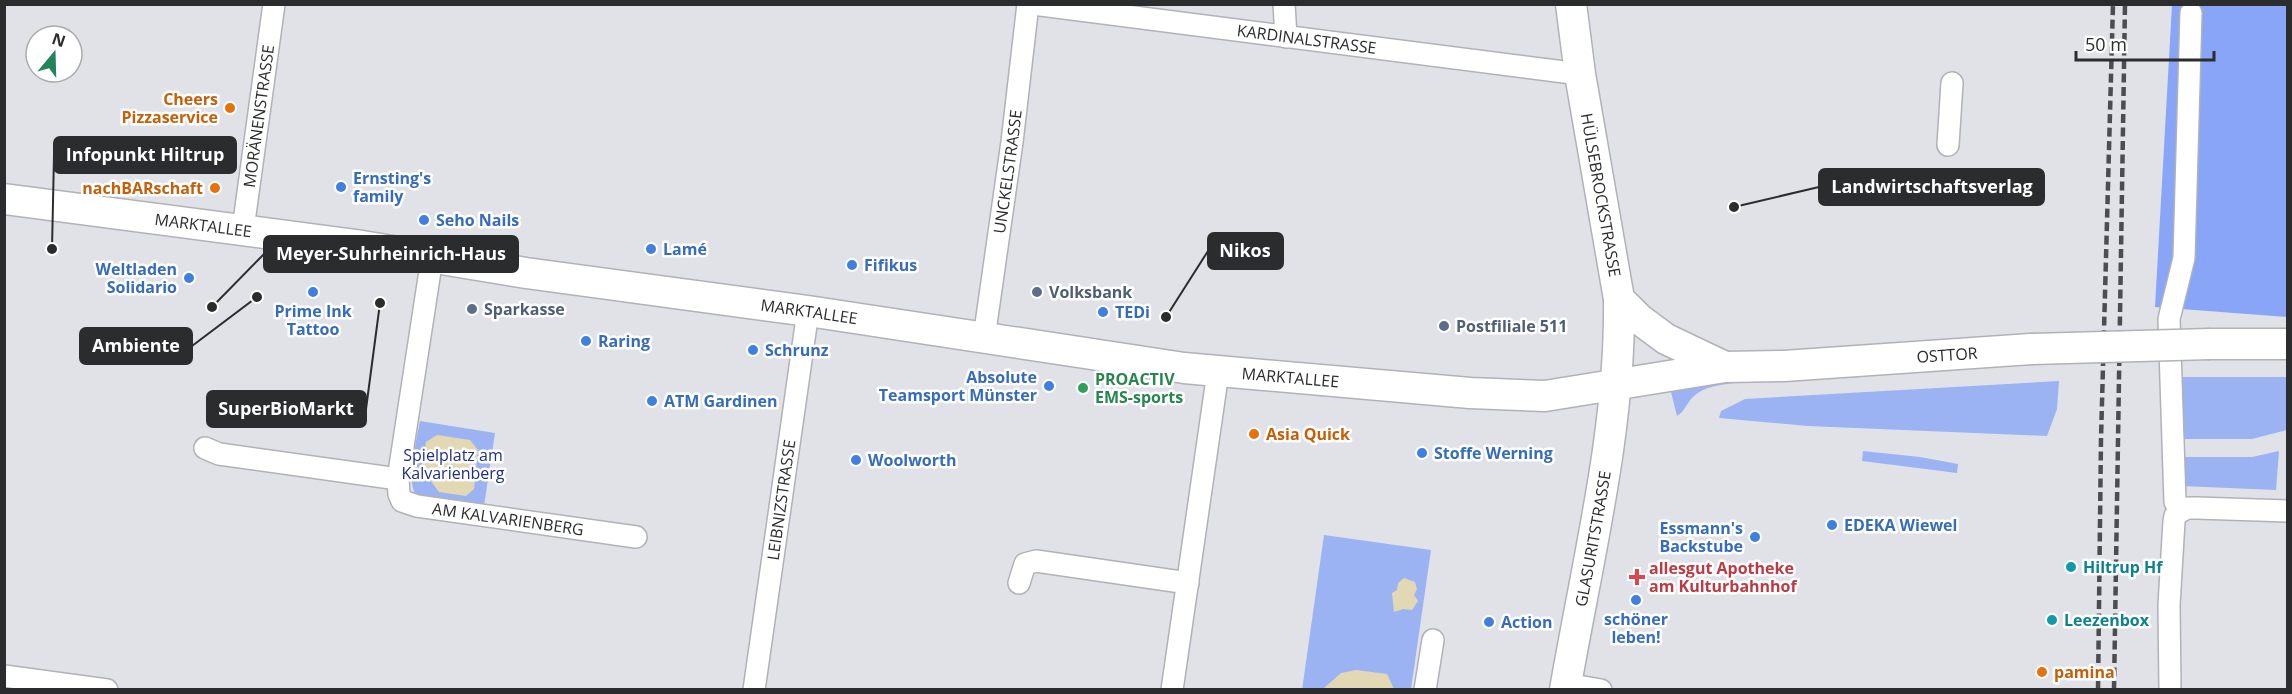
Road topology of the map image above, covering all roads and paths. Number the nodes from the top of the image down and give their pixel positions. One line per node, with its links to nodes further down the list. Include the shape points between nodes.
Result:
1 (274, 4): 12 (street, MORÄNENSTRASSE)
2 (1028, 4): 16 (street, UNCKELSTRASSE)
3 (1034, 4): 7 (street, KARDINALSTRASSE)
4 (1284, 4): 7 (street)
5 (1571, 4): 8 (street, HÜLSEBROCKSTRASSE)
6 (2191, 13): 23 (street, via 2184,258 2169,319 2173,471 2175,502)
7 (1286, 37): 8 (street, KARDINALSTRASSE)
8 (1580, 74): 14 (street, HÜLSEBROCKSTRASSE)
9 (1952, 83): 10 (street)
10 (1948, 145)
11 (4, 199): 12 (street, MARKTALLEE)
12 (243, 229): 13 (street, MARKTALLEE)
13 (432, 258): 15 (street, MARKTALLEE); 22 (street)
14 (1619, 299): 18 (street, OSTTOR, via 1666,339); 20 (street, HÜLSEBROCKSTRASSE)
15 (808, 311): 16 (street, MARKTALLEE); 32 (street, LEIBNIZSTRASSE)
16 (984, 338): 19 (street, MARKTALLEE)
17 (2288, 344): 18 (street, OSTTOR, bridge, via 2031,349)
18 (1725, 367): 20 (street, OSTTOR)
19 (1218, 372): 20 (street, MARKTALLEE, via 1545,396); 27 (street)
20 (1614, 385): 30 (street, GLASURITSTRASSE, via 1608,458)
21 (206, 448): 22 (street, via 219,454)
22 (398, 480): 25 (street, AM KALVARIENBERG, via 402,501 417,506)
23 (2181, 511): 24 (street); 36 (street, via 2174,521 2169,605)
24 (2286, 511)
25 (636, 537)
26 (1019, 583): 27 (street, via 1025,564 1036,561)
27 (1188, 583): 33 (street)
28 (1433, 640): 34 (street)
29 (4, 676): 31 (street)
30 (1565, 687): 35 (street)
31 (107, 690)
32 (754, 690)
33 (1173, 690)
34 (1425, 690)
35 (1601, 690)
36 (2170, 690)

